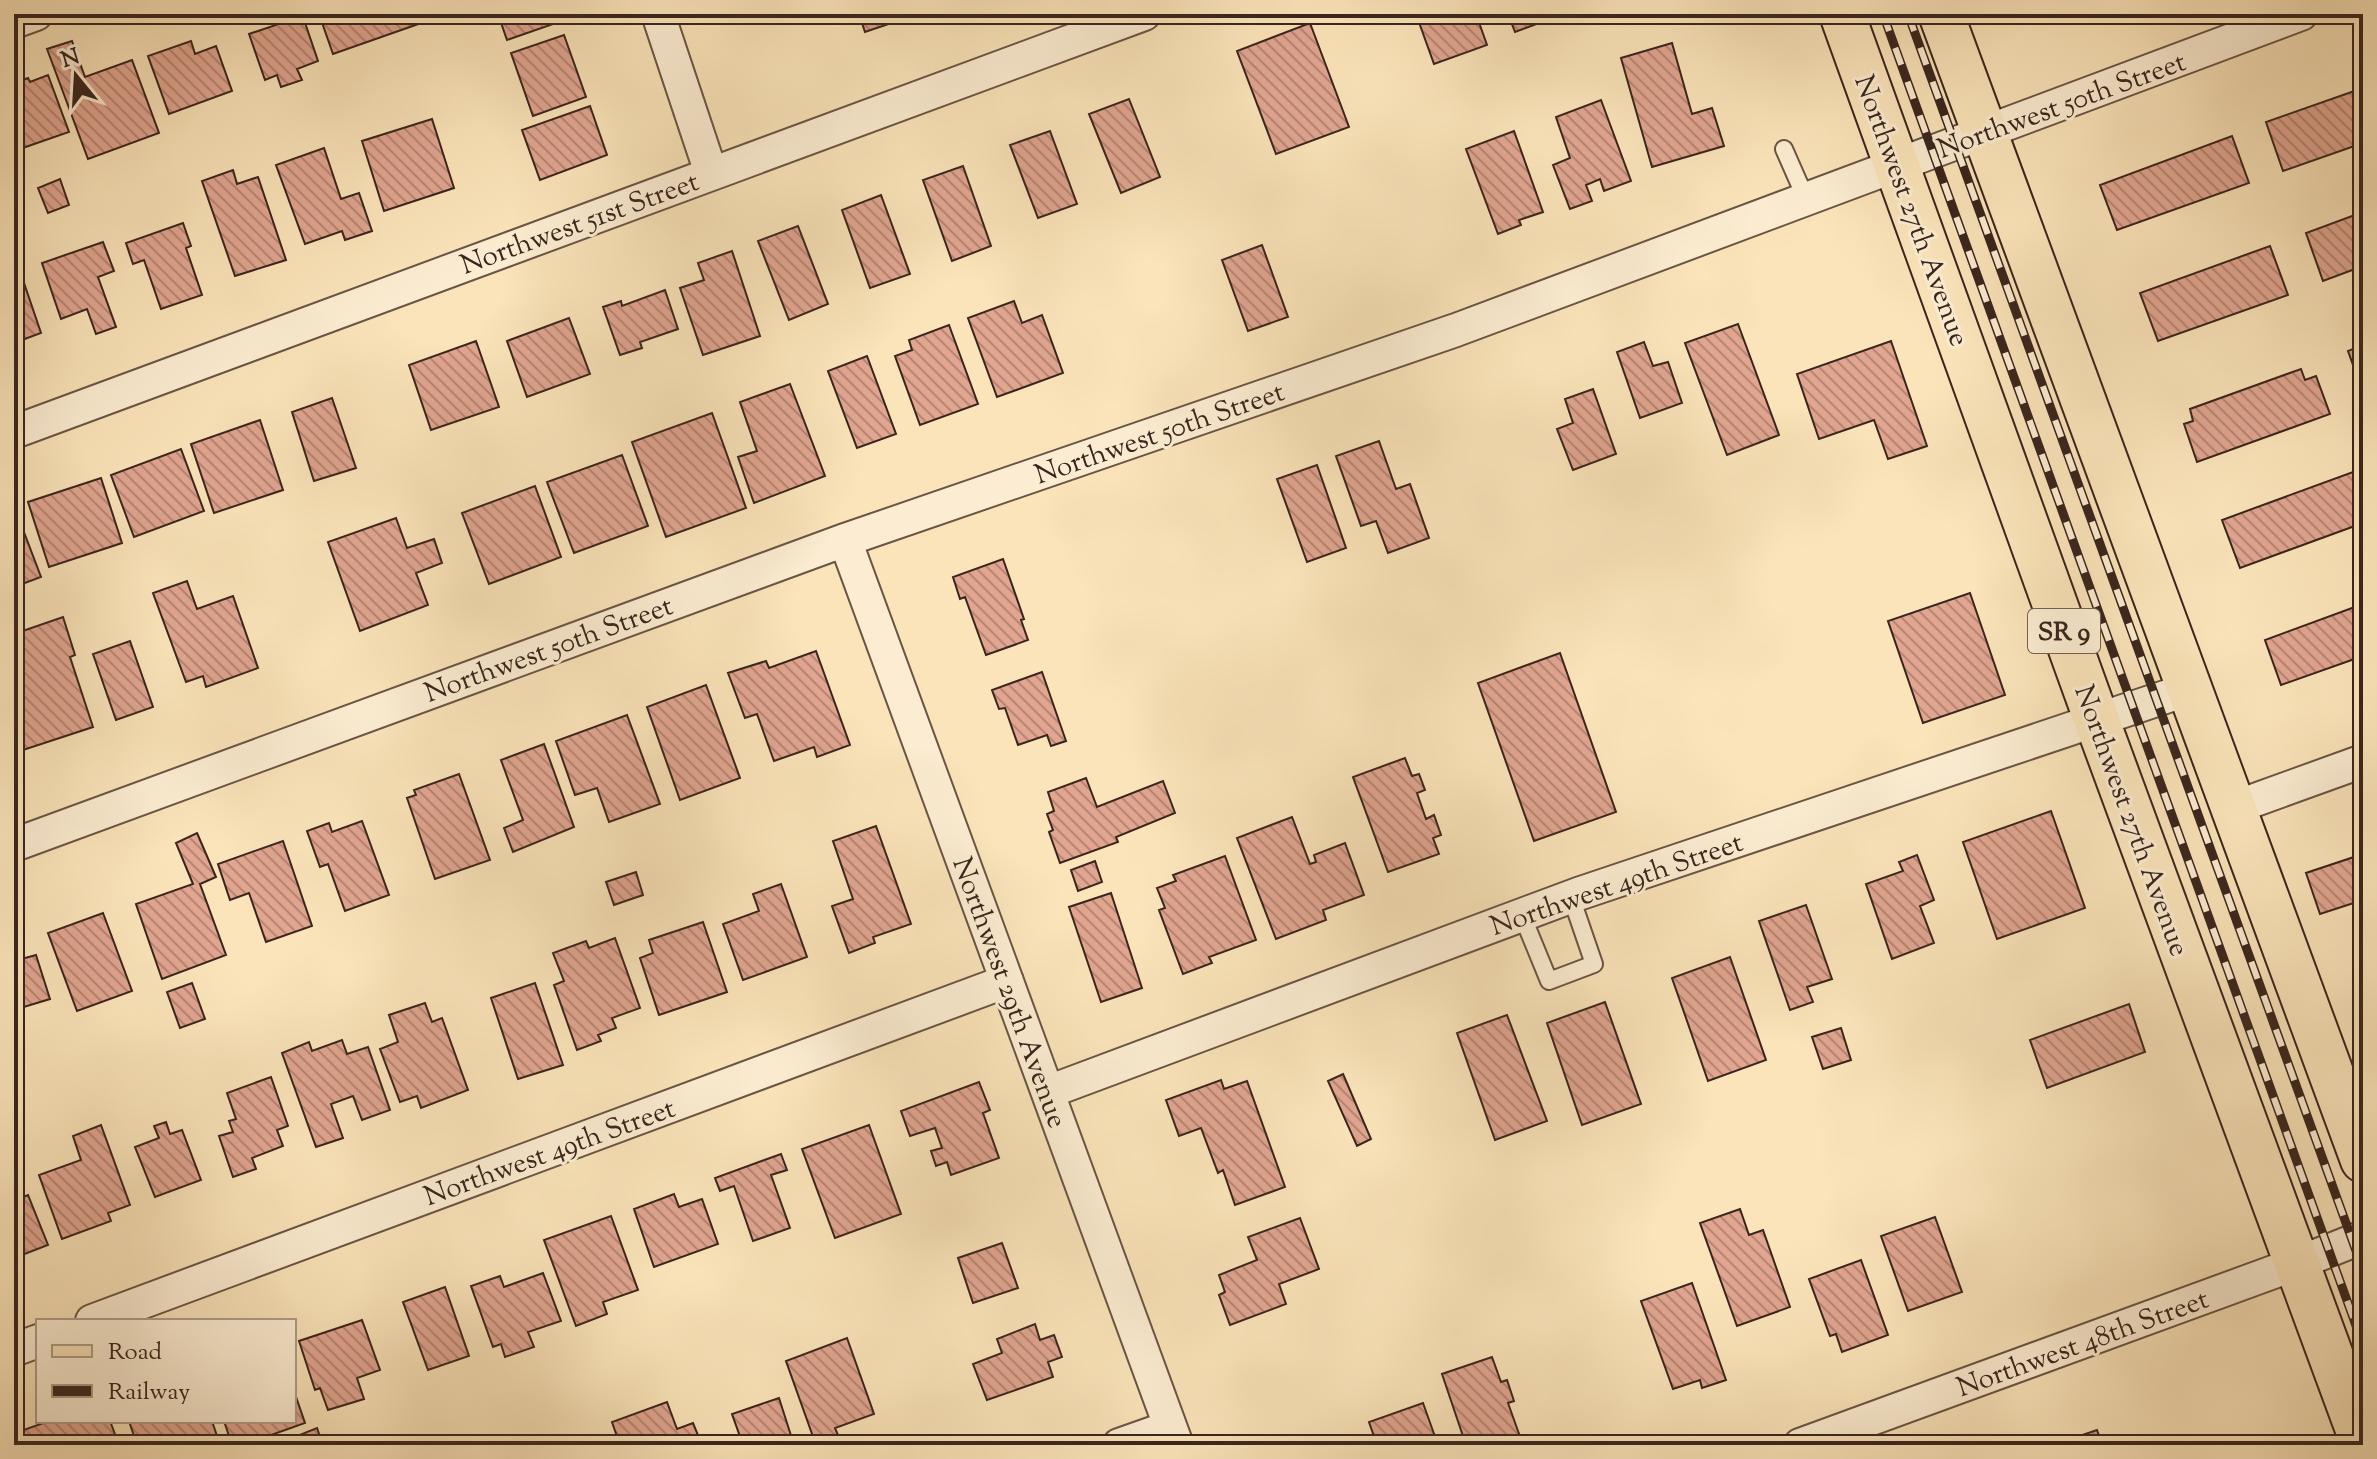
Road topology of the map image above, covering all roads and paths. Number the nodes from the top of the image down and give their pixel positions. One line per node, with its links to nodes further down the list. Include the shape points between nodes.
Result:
1 (36, 14): 7 (street)
2 (658, 14): 11 (street)
3 (1144, 14): 11 (street, Northwest 51st Street)
4 (1842, 14): 10 (main road, Northwest 27th Avenue / SR 9)
5 (1941, 14): 8 (main road)
6 (2301, 14): 8 (street, Northwest 50th Street)
7 (14, 22)
8 (1985, 133): 10 (street, Northwest 50th Street); 15 (main road)
9 (1784, 149): 12 (lane)
10 (1897, 165): 12 (street, Northwest 50th Street); 16 (main road, Northwest 27th Avenue / SR 9)
11 (711, 173): 13 (street, Northwest 51st Street)
12 (1806, 199): 14 (street, Northwest 50th Street, via 1456,330)
13 (14, 432)
14 (845, 540): 19 (street, Northwest 50th Street); 22 (street, Northwest 29th Avenue)
15 (2189, 689): 16 (street, Northwest 49th Street); 18 (main road)
16 (2097, 721): 20 (street, Northwest 49th Street); 26 (main road, Northwest 27th Avenue / SR 9)
17 (2363, 761): 18 (street)
18 (2233, 808): 24 (main road)
19 (14, 845)
20 (1571, 897): 21 (street, Northwest 49th Street); 21 (lane, via 1594,964 1549,981)
21 (1522, 915): 23 (street, Northwest 49th Street)
22 (1007, 981): 23 (street, Northwest 29th Avenue); 27 (street, Northwest 49th Street)
23 (1048, 1092): 30 (street, Northwest 29th Avenue)
24 (2363, 1160)
25 (2363, 1237): 26 (street, Northwest 48th Street)
26 (2298, 1263): 31 (main road, Northwest 27th Avenue / SR 9); 33 (street, Northwest 48th Street)
27 (97, 1319)
28 (36, 1342): 29 (street)
29 (14, 1350)
30 (1173, 1436): 32 (street)
31 (2363, 1443)
32 (1119, 1445)
33 (1800, 1445)

